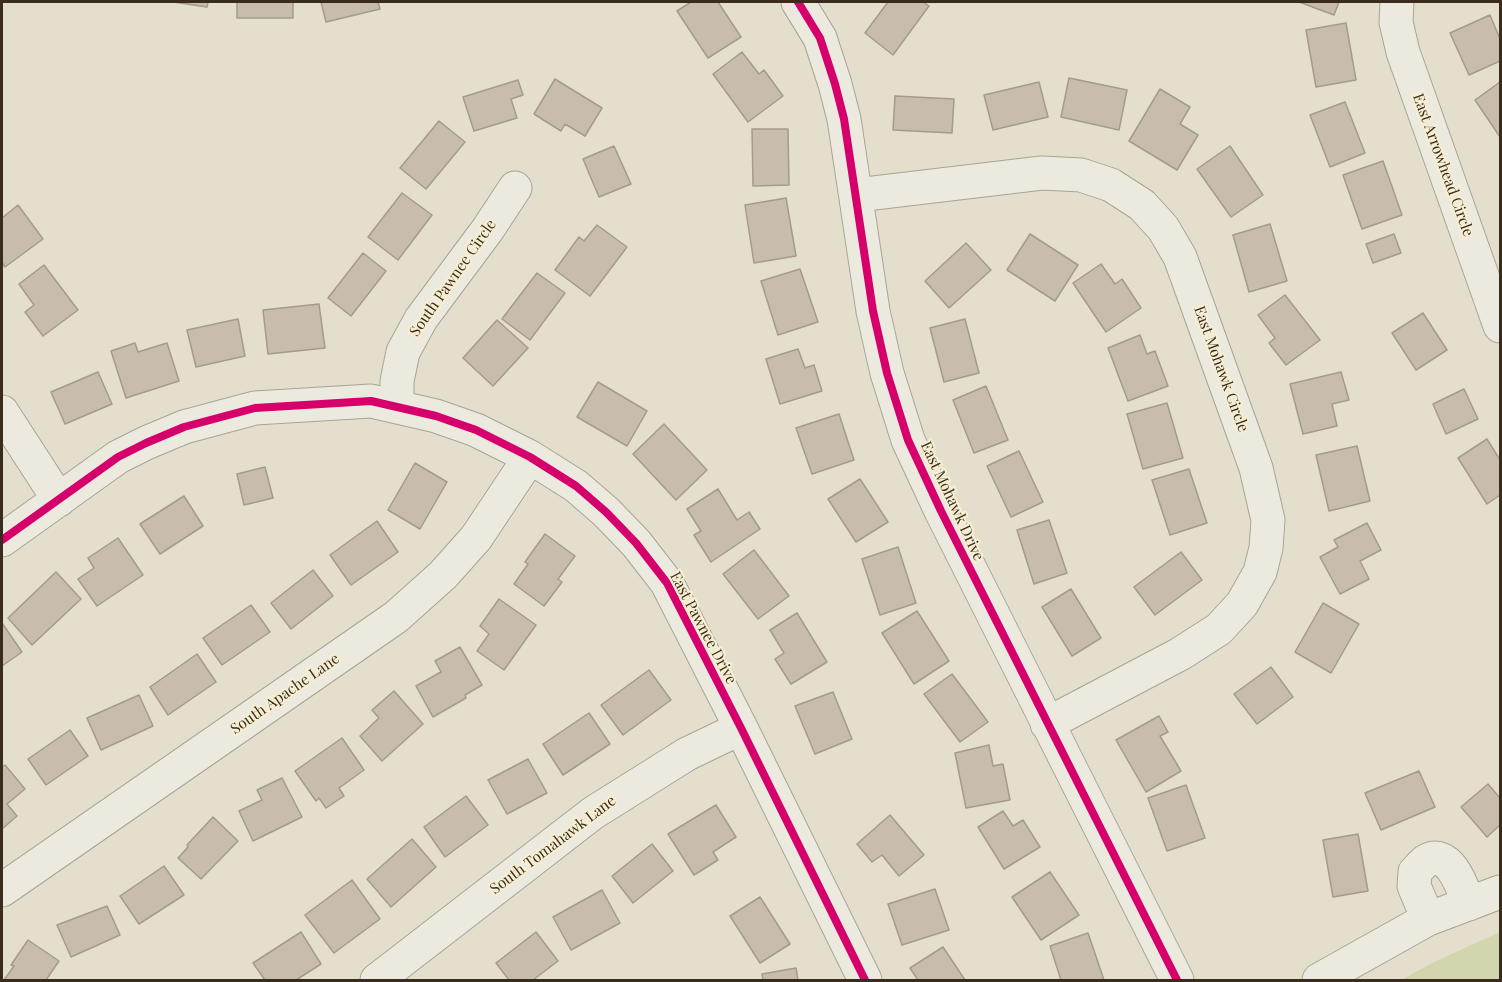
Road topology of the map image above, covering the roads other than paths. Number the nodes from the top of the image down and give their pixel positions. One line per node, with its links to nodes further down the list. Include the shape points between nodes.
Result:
1 (798, 2): 4 (street, East Mohawk Drive, via 820,39 835,84)
2 (1397, 2): 5 (street, East Arrowhead Circle, via 1396,22 1403,52)
3 (515, 188): 6 (street, South Pawnee Circle, via 421,319 403,352)
4 (856, 195): 11 (street, East Mohawk Drive, via 873,310 908,440); 11 (street, East Mohawk Circle, via 1042,173 1081,175 1111,185 1142,205 1163,228 1180,257 1256,468 1268,520 1260,572 1242,604 1219,629 1180,654)
5 (1500, 326)
6 (397, 407): 8 (street, East Pawnee Drive, via 476,430); 9 (street, East Pawnee Drive, via 371,401 295,404 218,416 146,443)
7 (2, 412): 9 (street)
8 (530, 456): 12 (street, East Pawnee Drive, via 576,486 636,543 666,583); 13 (street, South Apache Lane, via 476,538 443,575 396,617)
9 (59, 500): 10 (street, East Pawnee Drive)
10 (2, 540)
11 (1047, 724): 19 (street, East Mohawk Drive)
12 (741, 728): 17 (street, South Tomahawk Lane, via 687,754 593,813); 18 (street, East Pawnee Drive)
13 (2, 890)
14 (1500, 892): 15 (street)
15 (1469, 904): 16 (street); 16 (street, via 1455,871 1446,862 1426,861 1415,872 1414,886)
16 (1428, 919): 20 (street)
17 (378, 981)
18 (865, 981)
19 (1177, 981)
20 (1319, 981)

